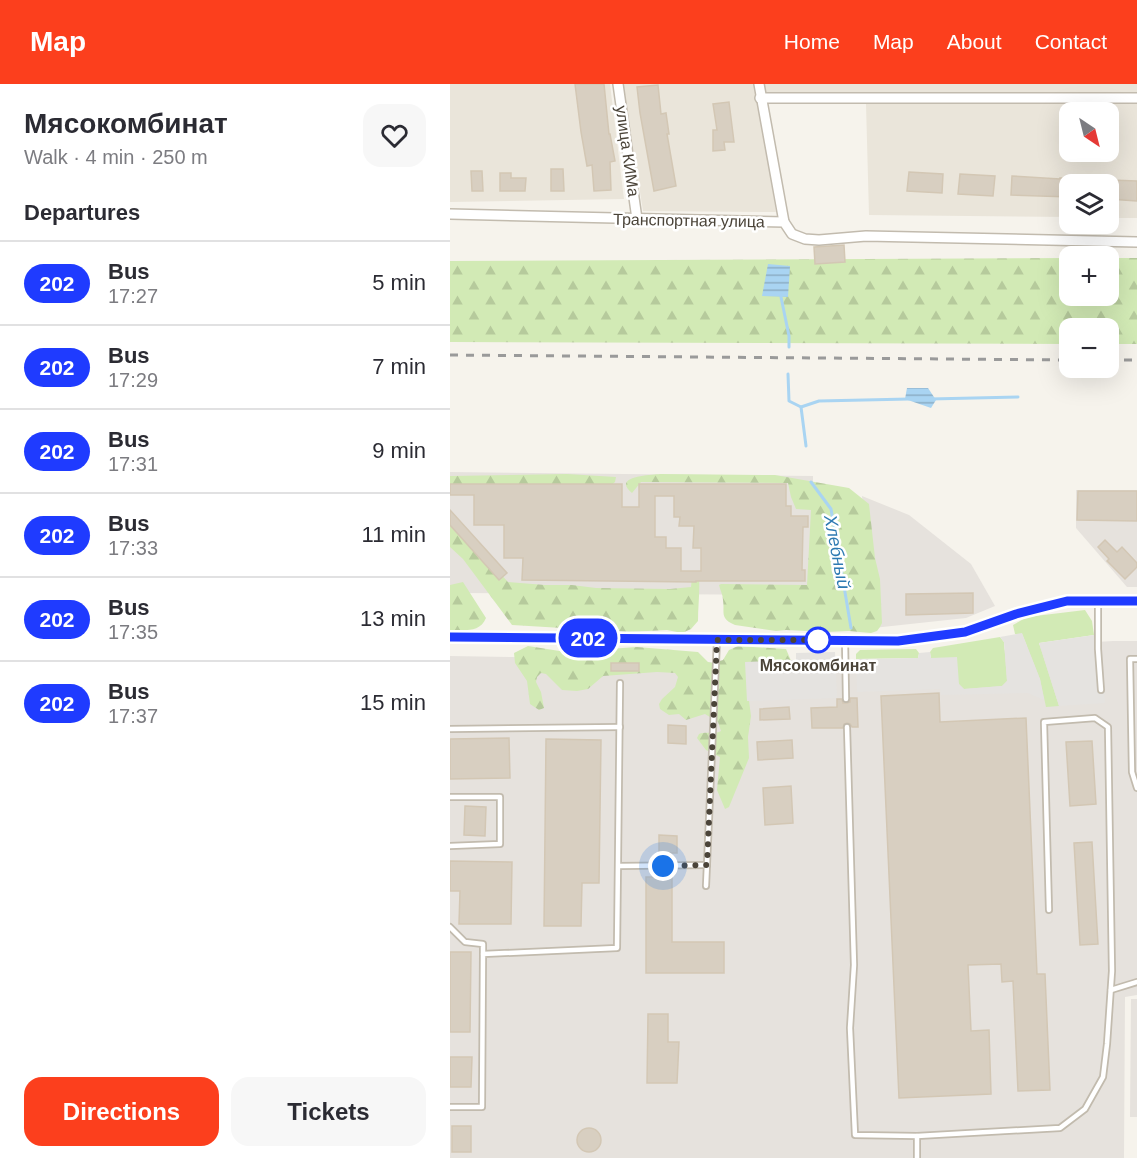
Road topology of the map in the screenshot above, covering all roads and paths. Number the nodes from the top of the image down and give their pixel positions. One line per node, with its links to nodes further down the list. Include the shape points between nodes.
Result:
1 (618, 84): 6 (street, улица КИМа)
2 (759, 84): 3 (street)
3 (760, 98): 4 (street); 7 (street)
4 (1137, 98)
5 (450, 214): 6 (street, Транспортная улица)
6 (637, 219): 7 (street, Транспортная улица)
7 (784, 222): 8 (street, Транспортная улица, via 792,234 819,240 866,236)
8 (1137, 242)
9 (1098, 601): 10 (street); 13 (street, via 1067,601 965,632 898,641); 16 (lane)
10 (1137, 601)
11 (450, 637): 12 (street)
12 (717, 640): 13 (street); 24 (lane)
13 (845, 640): 17 (lane)
14 (1137, 659): 21 (lane, via 1130,659 1132,772)
15 (620, 683): 18 (lane)
16 (1101, 690)
17 (846, 699)
18 (620, 727): 20 (lane); 25 (lane)
19 (847, 727): 33 (lane, via 855,1135)
20 (450, 729)
21 (1137, 788)
22 (450, 797): 23 (lane, via 500,797 500,844)
23 (450, 846)
24 (707, 865): 25 (lane); 26 (lane)
25 (618, 866): 29 (lane, via 617,948)
26 (706, 886)
27 (1049, 910): 31 (lane, via 1044,722 1095,718 1108,727)
28 (450, 927): 29 (lane, via 465,942 483,944)
29 (483, 954): 32 (lane, via 482,1107)
30 (1137, 982): 31 (lane)
31 (1111, 990): 33 (lane, via 1103,1077 1077,1116 1060,1128)
32 (450, 1107)
33 (917, 1136): 34 (lane)
34 (917, 1158)

